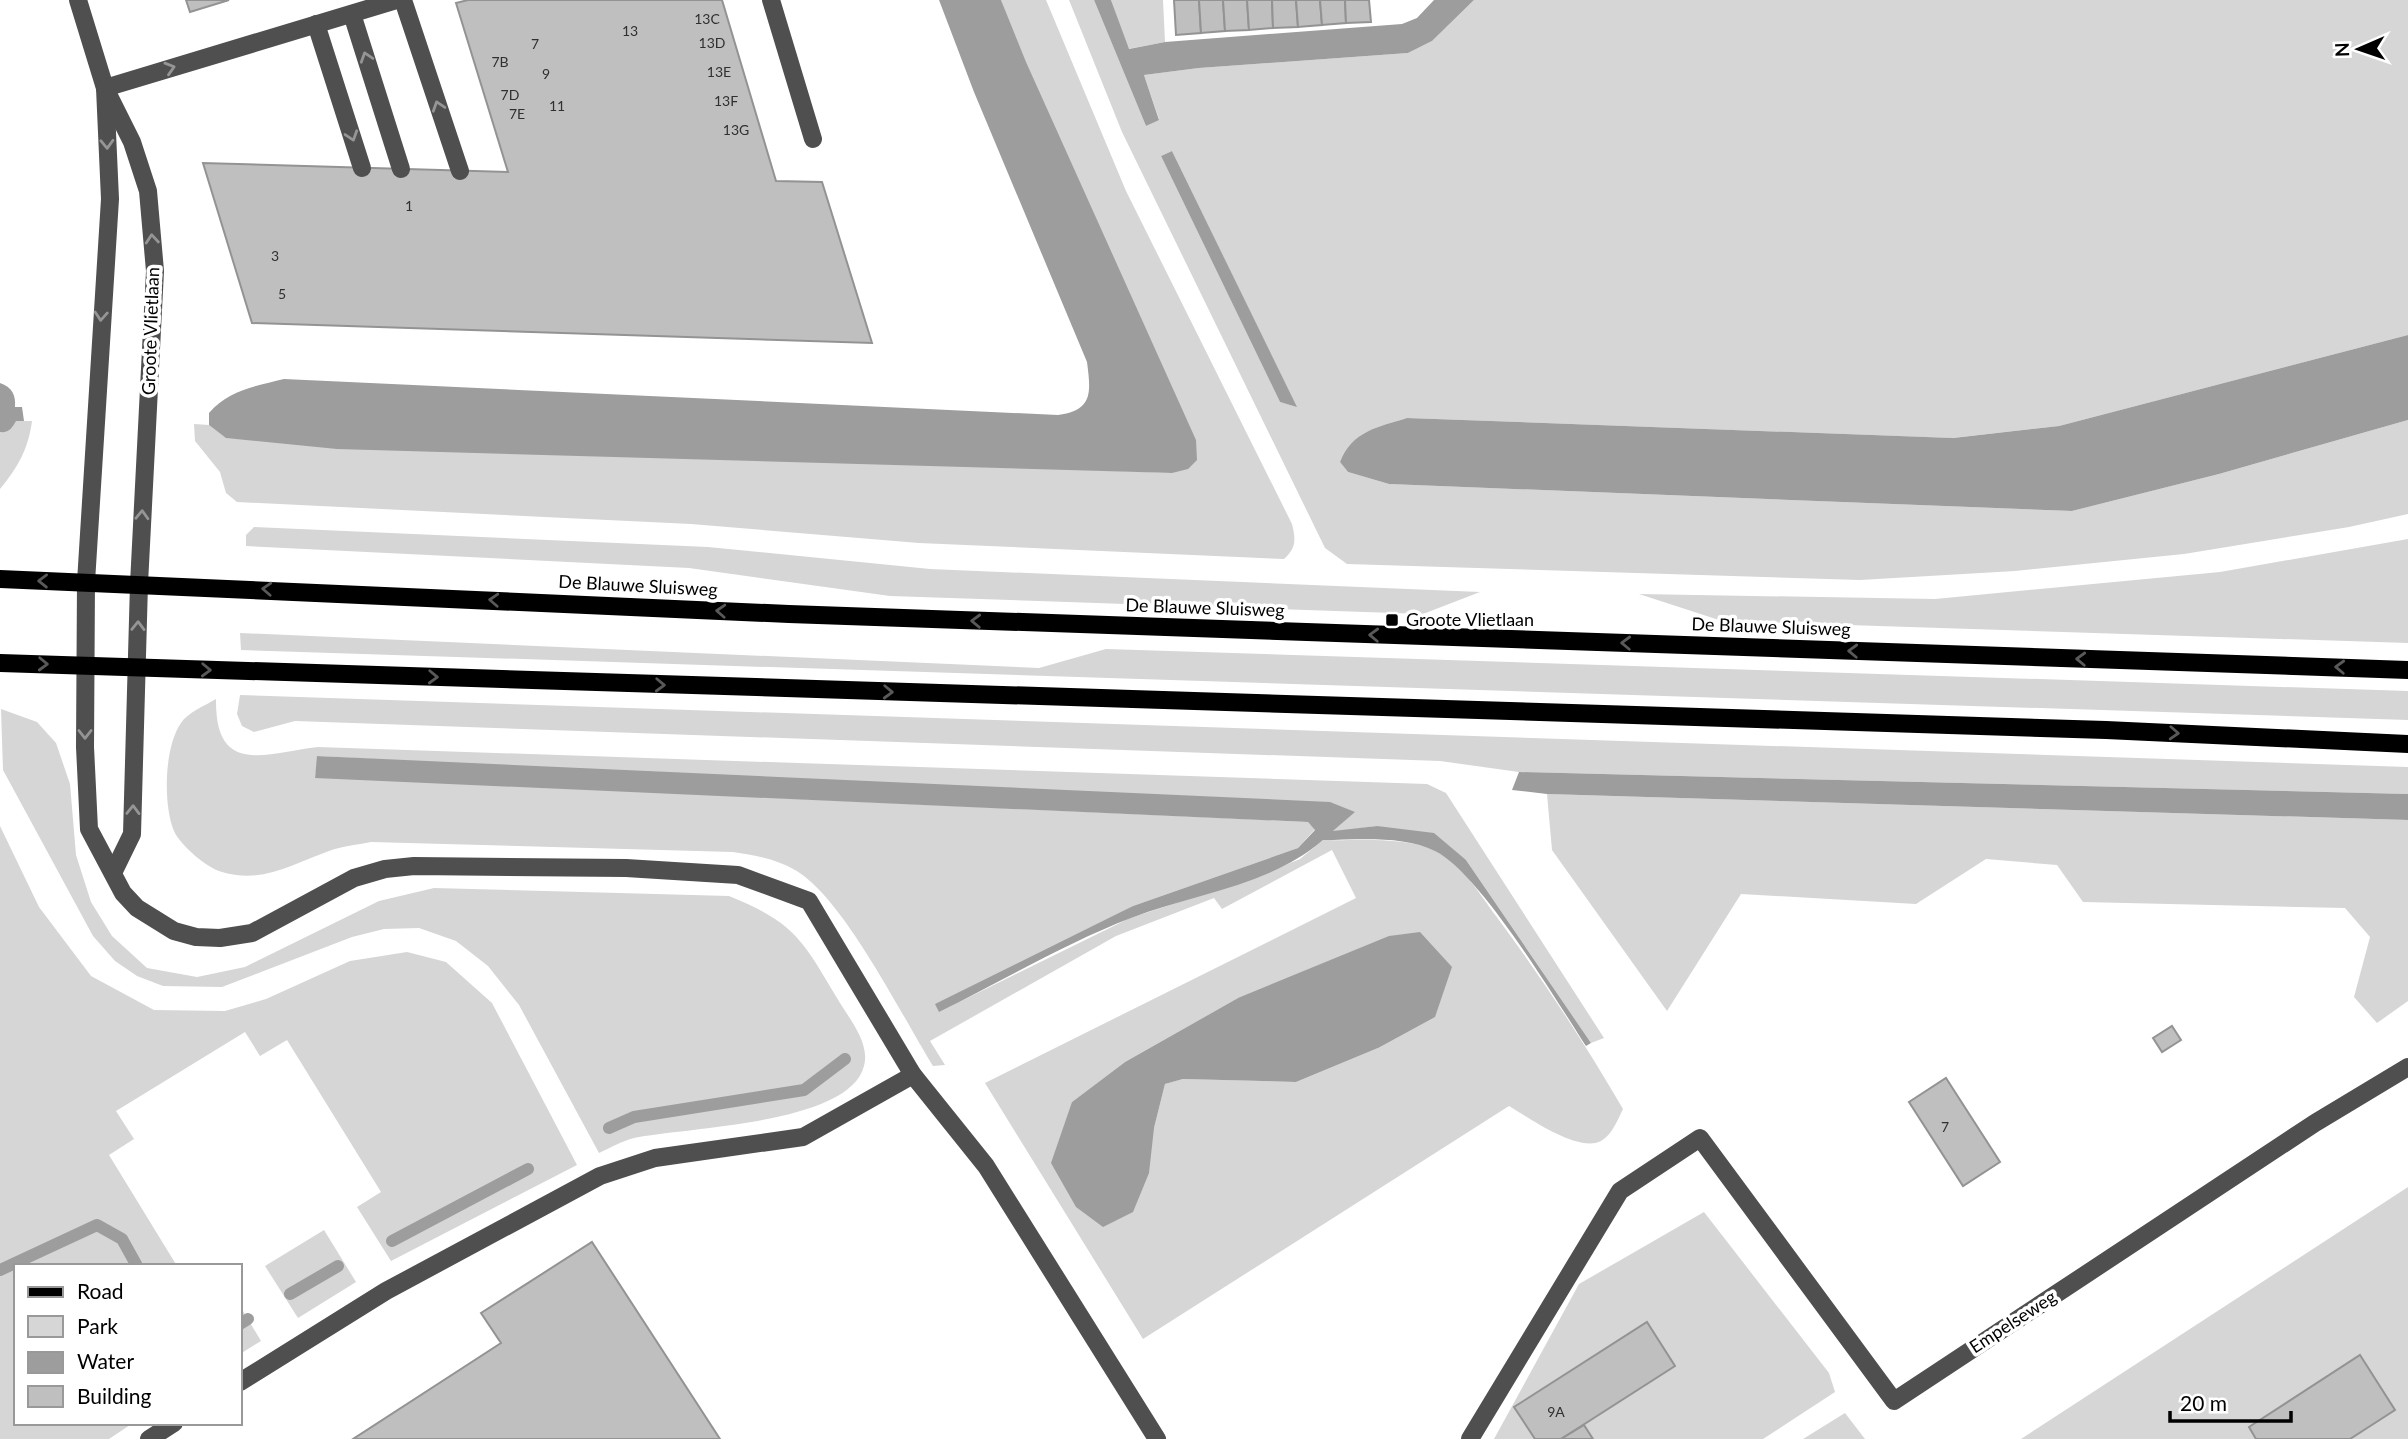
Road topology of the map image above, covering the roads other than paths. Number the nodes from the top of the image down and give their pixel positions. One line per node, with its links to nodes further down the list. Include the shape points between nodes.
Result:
1 (78, 0): 7 (street, Groote Vlietlaan)
2 (397, 0): 5 (street)
3 (403, 0): 11 (street, one-way to 3)
4 (771, 0): 8 (street)
5 (352, 14): 6 (street); 10 (street, one-way to 5)
6 (316, 24): 7 (street, one-way to 6); 9 (street, one-way to 9)
7 (105, 88): 13 (street, Groote Vlietlaan, one-way to 13, via 110,199); 14 (street, Groote Vlietlaan, one-way to 7, via 155,271 148,191 132,142)
8 (813, 139)
9 (362, 167)
10 (401, 169)
11 (460, 171)
12 (0, 579): 13 (main road, De Blauwe Sluisweg, one-way to 12)
13 (86, 582): 14 (main road, De Blauwe Sluisweg); 16 (street, Groote Vlietlaan)
14 (139, 584): 17 (street, Groote Vlietlaan, one-way to 14); 18 (main road, De Blauwe Sluisweg, one-way to 14, via 803,615)
15 (0, 663): 16 (main road, one-way to 16)
16 (85, 666): 17 (main road); 20 (street, Groote Vlietlaan, one-way to 20, via 89,829)
17 (137, 668): 19 (main road, one-way to 19, via 2106,730); 20 (street, Groote Vlietlaan, one-way to 17, via 132,834)
18 (2408, 670)
19 (2408, 744)
20 (113, 873): 22 (street, Groote Vlietlaan, via 123,893 153,921 174,931 220,938 252,933 354,878 404,867 626,868 738,875 809,901)
21 (2408, 1067): 27 (street, Empelseweg, via 1894,1401 1700,1138 1620,1191)
22 (914, 1075): 23 (street, via 803,1137 655,1158 600,1176 386,1292); 26 (street, Groote Vlietlaan, via 986,1166)
23 (242, 1381)
24 (171, 1425): 25 (street)
25 (149, 1439)
26 (1157, 1439)
27 (1470, 1439)

